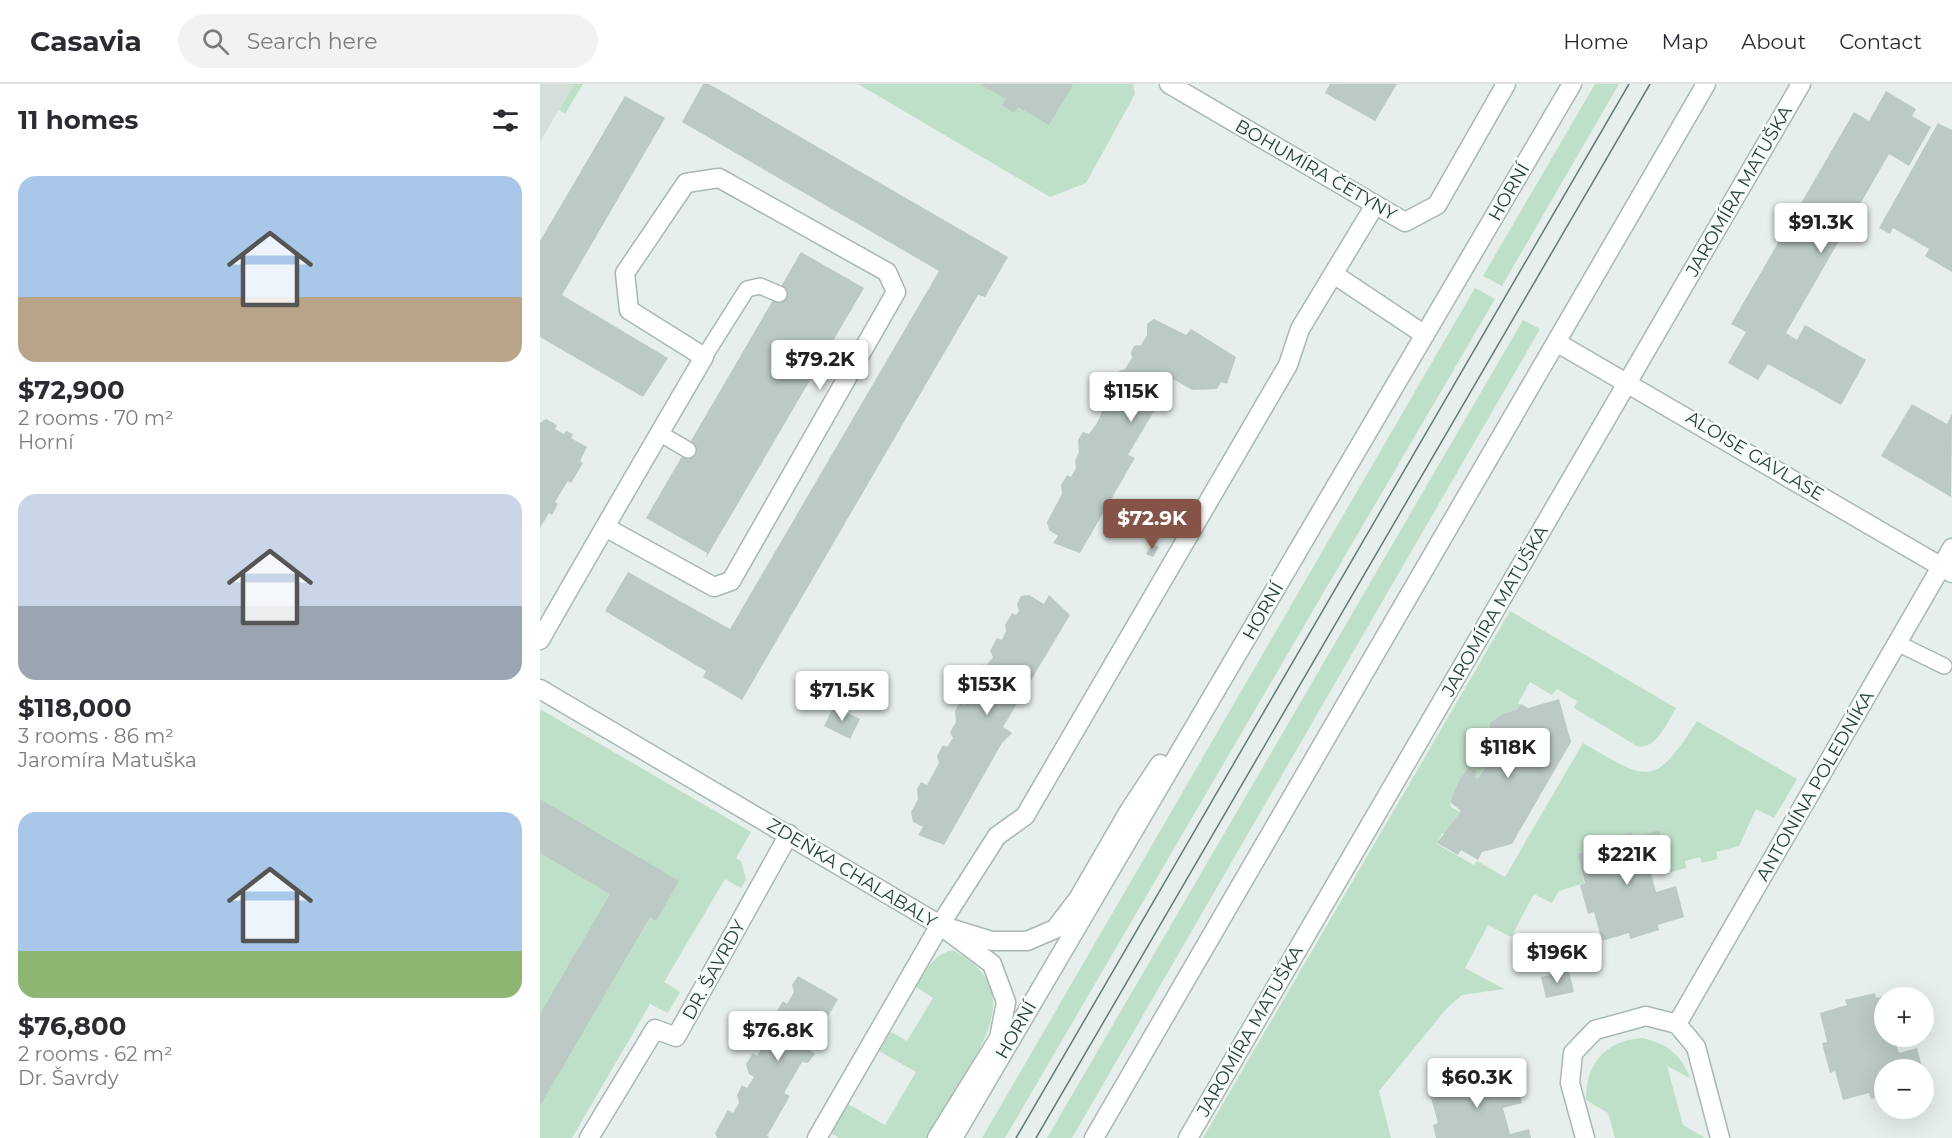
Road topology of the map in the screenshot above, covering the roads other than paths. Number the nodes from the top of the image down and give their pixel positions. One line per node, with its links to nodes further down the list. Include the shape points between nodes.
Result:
1 (1169, 84): 6 (street, BOHUMÍRA ČETYNY)
2 (1506, 84): 6 (street, BOHUMÍRA ČETYNY, via 1437,205 1405,222)
3 (1572, 84): 9 (street, HORNÍ)
4 (1706, 84): 10 (street)
5 (1801, 84): 12 (street, JAROMÍRA MATUŠKA)
6 (1375, 205): 7 (street)
7 (1335, 275): 9 (street); 24 (street, via 1300,329 1288,365 1024,816 997,836)
8 (779, 294): 11 (lane, via 760,286 747,289)
9 (1425, 335): 22 (street, HORNÍ)
10 (1556, 342): 12 (street, ALOISE GAVLASE); 30 (street)
11 (704, 357): 13 (street); 15 (street, via 629,310 625,273 686,183 719,177 887,272 896,292 731,580 714,587)
12 (1628, 382): 17 (street, ALOISE GAVLASE); 31 (street, JAROMÍRA MATUŠKA)
13 (659, 434): 14 (lane); 15 (street)
14 (688, 450)
15 (605, 527): 18 (street)
16 (1952, 548): 17 (street, ANTONÍNA POLEDNÍKA)
17 (1947, 569): 19 (street, ANTONÍNA POLEDNÍKA)
18 (540, 640)
19 (1897, 643): 20 (lane); 25 (street, ANTONÍNA POLEDNÍKA)
20 (1944, 666)
21 (540, 689): 23 (street, ZDEŇKA CHALABALY)
22 (1193, 729): 24 (street, via 1157,768 1078,899 1054,929 1027,941 992,941); 29 (street, HORNÍ)
23 (789, 834): 24 (street, ZDEŇKA CHALABALY); 26 (street, DR. ŠAVRDY, via 676,1037 654,1029)
24 (940, 926): 27 (street); 28 (street, ZDEŇKA CHALABALY, via 992,964 1006,1002 999,1038)
25 (1677, 1024): 32 (street, via 1646,1016 1595,1030 1573,1053 1570,1083); 33 (street, via 1696,1047)
26 (589, 1138)
27 (817, 1138)
28 (937, 1138)
29 (953, 1138)
30 (1094, 1138)
31 (1188, 1138)
32 (1585, 1138)
33 (1720, 1138)

